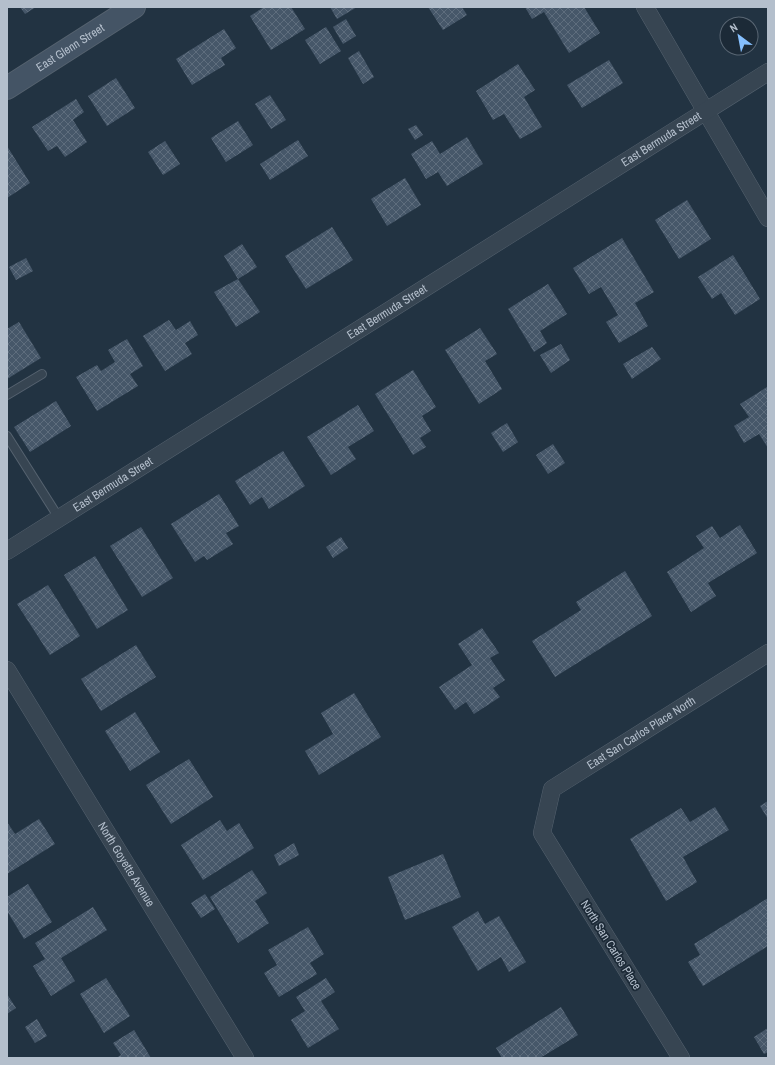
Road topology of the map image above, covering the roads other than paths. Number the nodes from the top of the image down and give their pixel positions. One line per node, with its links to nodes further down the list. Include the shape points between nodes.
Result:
1 (645, 7): 5 (street)
2 (128, 8): 4 (street, East Glenn Street)
3 (768, 72): 5 (street, East Bermuda Street)
4 (7, 88)
5 (705, 111): 6 (street); 10 (street, East Bermuda Street)
6 (768, 218)
7 (42, 374): 8 (lane)
8 (7, 395)
9 (7, 436): 10 (lane)
10 (59, 518): 11 (street, East Bermuda Street)
11 (7, 551)
12 (768, 653): 14 (street, East San Carlos Place North, via 552,789)
13 (7, 670): 16 (street, North Goyette Avenue)
14 (542, 833): 15 (street, North San Carlos Place)
15 (678, 1057)
16 (245, 1058)

